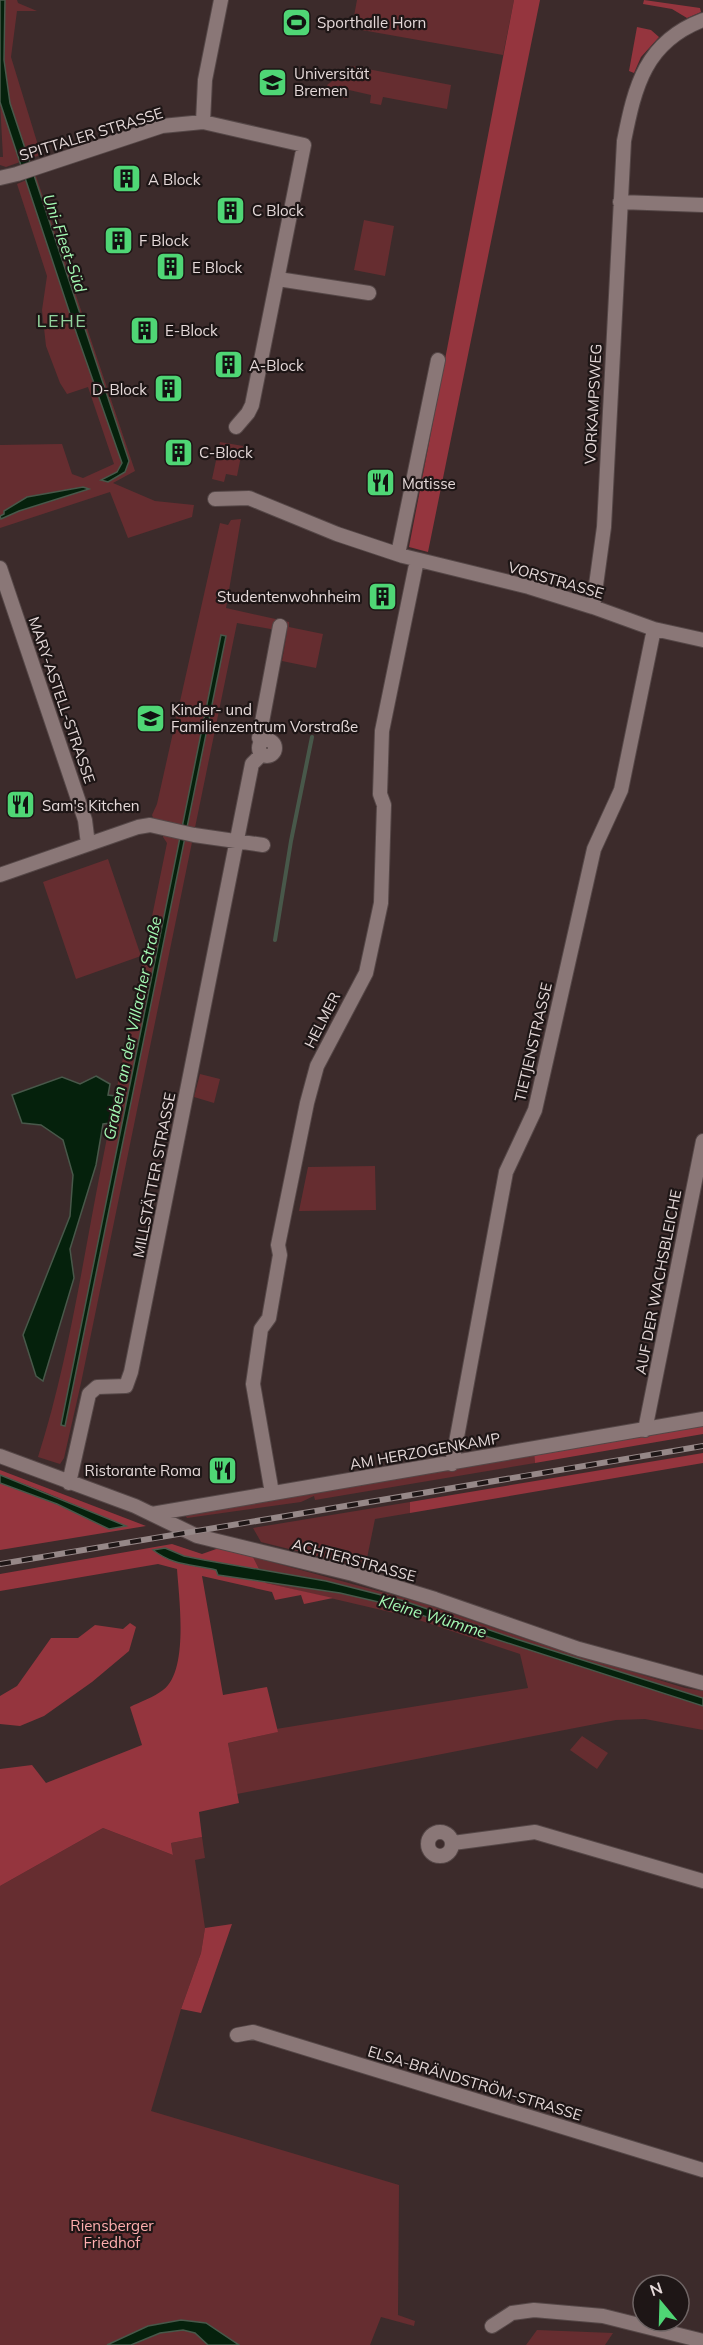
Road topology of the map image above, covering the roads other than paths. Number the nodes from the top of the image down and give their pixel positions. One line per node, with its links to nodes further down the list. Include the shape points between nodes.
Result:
1 (221, 0): 3 (street, via 205,80)
2 (703, 20): 5 (street, VORKAMPSWEG, via 674,34 659,48 638,83 624,141)
3 (203, 122): 4 (street, SPITTALER STRASSE, via 162,126); 7 (street, SPITTALER STRASSE, via 304,145)
4 (0, 178)
5 (620, 202): 6 (street); 15 (street, VORKAMPSWEG, via 604,527)
6 (703, 206)
7 (278, 279): 8 (street); 10 (street, SPITTALER STRASSE, via 252,405)
8 (369, 293)
9 (438, 360): 12 (street)
10 (236, 427)
11 (215, 499): 12 (street, VORSTRASSE, via 249,498)
12 (398, 554): 13 (street, VORSTRASSE)
13 (417, 560): 15 (street, VORSTRASSE); 29 (street, HELMER, via 382,731 381,903 366,973 326,1048 307,1103 278,1245 280,1254 269,1318 261,1329 254,1373 255,1400)
14 (0, 568): 20 (street, MARY-ASTELL-STRASSE, via 85,820)
15 (593, 607): 17 (street, VORSTRASSE)
16 (280, 626): 19 (street, via 259,738 262,748 252,764)
17 (654, 629): 18 (street, VORSTRASSE); 27 (street, TIETJENSTRASSE, via 621,790 594,849 535,1110 506,1172)
18 (703, 640)
19 (237, 842): 20 (street, via 150,825); 21 (street); 28 (street, MILLSTÄTTER STRASSE, via 132,1372 126,1386 97,1387 89,1394)
20 (88, 844): 22 (street)
21 (264, 845)
22 (0, 875)
23 (703, 1141): 25 (street, AUF DER WACHSBLEICHE)
24 (703, 1419): 25 (street, AM HERZOGENKAMP)
25 (645, 1430): 27 (street, AM HERZOGENKAMP)
26 (0, 1456): 28 (street, ACHTERSTRASSE)
27 (452, 1464): 29 (street, AM HERZOGENKAMP)
28 (69, 1483): 30 (street, ACHTERSTRASSE)
29 (272, 1493): 30 (street, AM HERZOGENKAMP)
30 (152, 1514): 31 (street, ACHTERSTRASSE, via 197,1536 352,1574 579,1649)
31 (703, 1683)
32 (453, 1843): 33 (street, via 535,1832)
33 (703, 1881)
34 (237, 2035): 35 (street, ELSA-BRÄNDSTRÖM-STRASSE, via 253,2032)
35 (703, 2170)
36 (492, 2326): 37 (street, via 512,2313 555,2311 603,2316)
37 (703, 2342)

